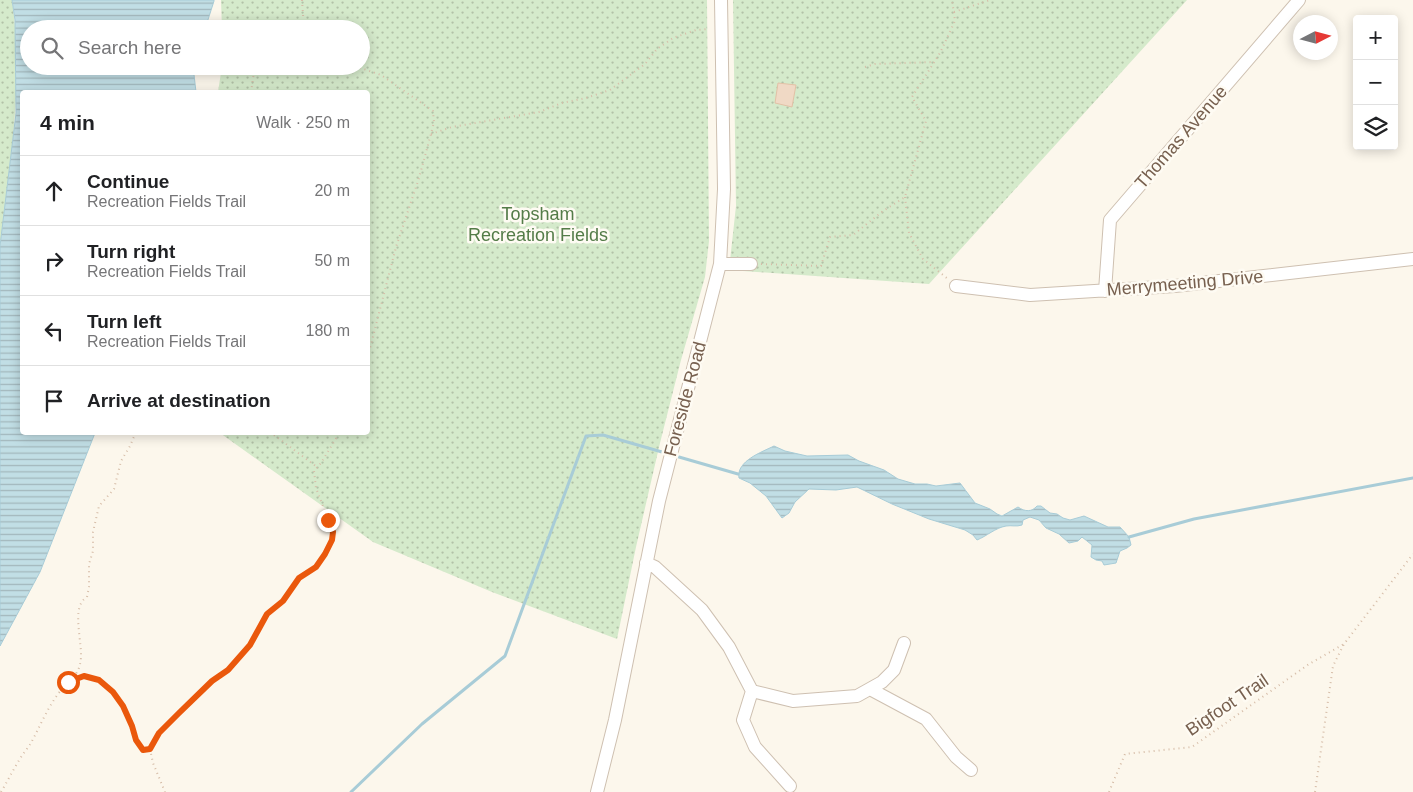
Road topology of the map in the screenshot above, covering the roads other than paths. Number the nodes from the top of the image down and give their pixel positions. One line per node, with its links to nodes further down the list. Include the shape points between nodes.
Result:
1 (721, 0): 4 (street, Foreside Road, via 724,189)
2 (1299, 0): 7 (street, Thomas Avenue, via 1110,220)
3 (1413, 259): 7 (street, Merrymeeting Drive)
4 (720, 264): 5 (street); 8 (street, Foreside Road)
5 (751, 264)
6 (956, 286): 7 (street, Merrymeeting Drive, via 1030,295)
7 (1105, 291)
8 (646, 563): 11 (street, via 655,567 702,610 729,647); 14 (street, Foreside Road, via 616,720)
9 (904, 643): 10 (street, via 894,670)
10 (870, 689): 11 (street, via 857,696 793,700); 12 (street, via 926,719 956,757)
11 (752, 691): 13 (street, via 743,720 755,747)
12 (971, 770)
13 (790, 786)
14 (597, 792)

